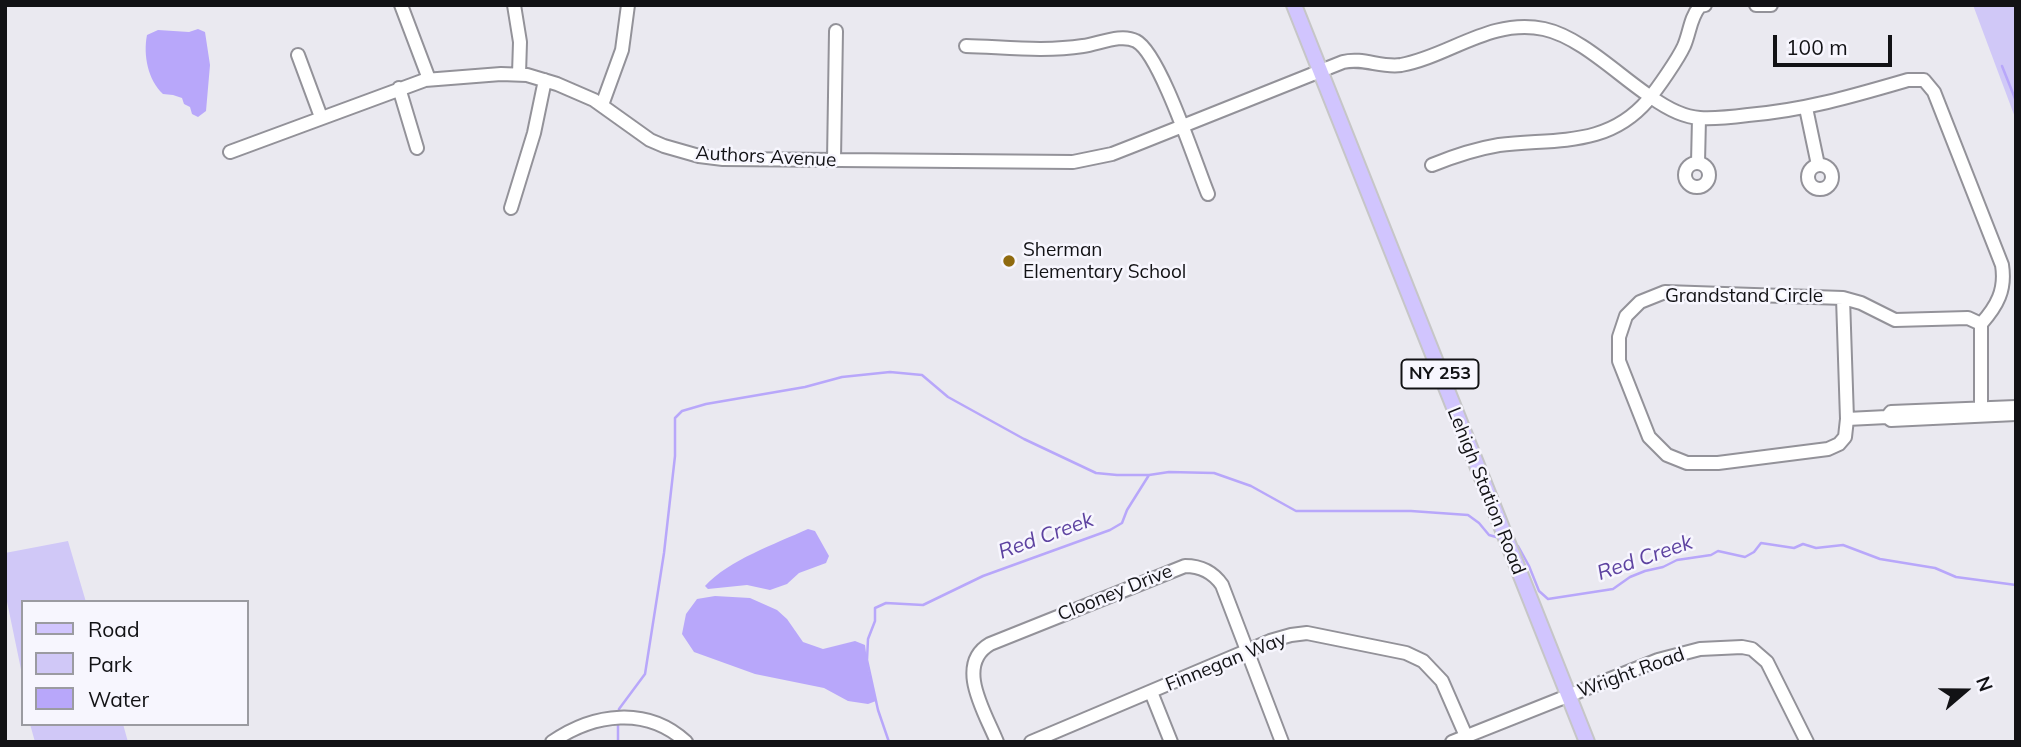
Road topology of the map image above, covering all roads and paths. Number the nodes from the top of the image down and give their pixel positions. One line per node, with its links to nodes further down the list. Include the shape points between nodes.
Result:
1 (401, 5): 14 (street)
2 (514, 5): 13 (street)
3 (628, 5): 18 (street, via 622,50)
4 (1294, 5): 12 (main road, Lehigh Station Road / NY 253)
5 (1705, 5): 17 (street, via 1694,13 1684,46)
6 (1746, 5): 8 (street)
7 (1771, 5): 8 (street)
8 (1756, 6)
9 (836, 31): 25 (street)
10 (966, 46): 22 (street, via 1063,48 1120,38 1134,40 1154,63)
11 (298, 55): 20 (street)
12 (1320, 72): 17 (street, Authors Avenue, via 1350,60 1403,64 1494,31 1531,28 1575,43); 22 (street, Authors Avenue); 40 (main road, Lehigh Station Road / NY 253)
13 (519, 74): 14 (street, Authors Avenue); 15 (street, Authors Avenue)
14 (429, 79): 16 (street, Authors Avenue)
15 (545, 80): 18 (street, Authors Avenue); 30 (street)
16 (399, 88): 20 (street, Authors Avenue); 23 (street)
17 (1650, 97): 21 (street, Authors Avenue); 27 (street, via 1606,132 1487,147)
18 (602, 105): 25 (street, Authors Avenue, via 650,140 677,151 723,159)
19 (1806, 108): 21 (street); 28 (street); 32 (street, via 1908,80 1928,83 2002,265 2002,292)
20 (321, 117): 24 (street, Authors Avenue)
21 (1699, 118): 26 (street)
22 (1181, 127): 25 (street, Authors Avenue, via 1112,154 1073,162); 29 (street)
23 (417, 148)
24 (230, 152)
25 (834, 160)
26 (1698, 163)
27 (1432, 165)
28 (1818, 165)
29 (1208, 194)
30 (511, 208)
31 (1843, 298): 32 (street, Grandstand Circle, via 1895,320 1968,318); 37 (street, Grandstand Circle); 37 (street, Grandstand Circle, via 1665,292 1640,302 1626,316 1619,337 1619,361 1649,437 1667,455 1687,463 1828,449 1845,437)
32 (1981, 324): 34 (street)
33 (2016, 407): 34 (street)
34 (1982, 409): 36 (street, via 1891,412)
35 (2016, 414): 36 (street)
36 (1886, 417): 37 (street)
37 (1847, 419)
38 (1248, 651): 39 (street, Finnegan Way); 41 (street, Finnegan Way, via 1307,633 1415,656 1442,681); 44 (street, Clooney Drive, via 1219,580 1199,567 1177,568 985,647 974,661 972,675); 47 (street, Clooney Drive)
39 (1151, 692): 45 (street, Finnegan Way); 46 (street)
40 (1568, 696): 41 (street, Wright Road); 49 (main road, Lehigh Station Road / NY 253); 50 (street, Wright Road, via 1680,653 1742,647 1767,662)
41 (1466, 736): 48 (street, Wright Road)
42 (552, 742): 43 (street, via 574,729 617,718 661,724)
43 (686, 742)
44 (998, 742)
45 (1031, 742)
46 (1171, 742)
47 (1282, 742)
48 (1452, 742)
49 (1587, 742)
50 (1807, 742)

